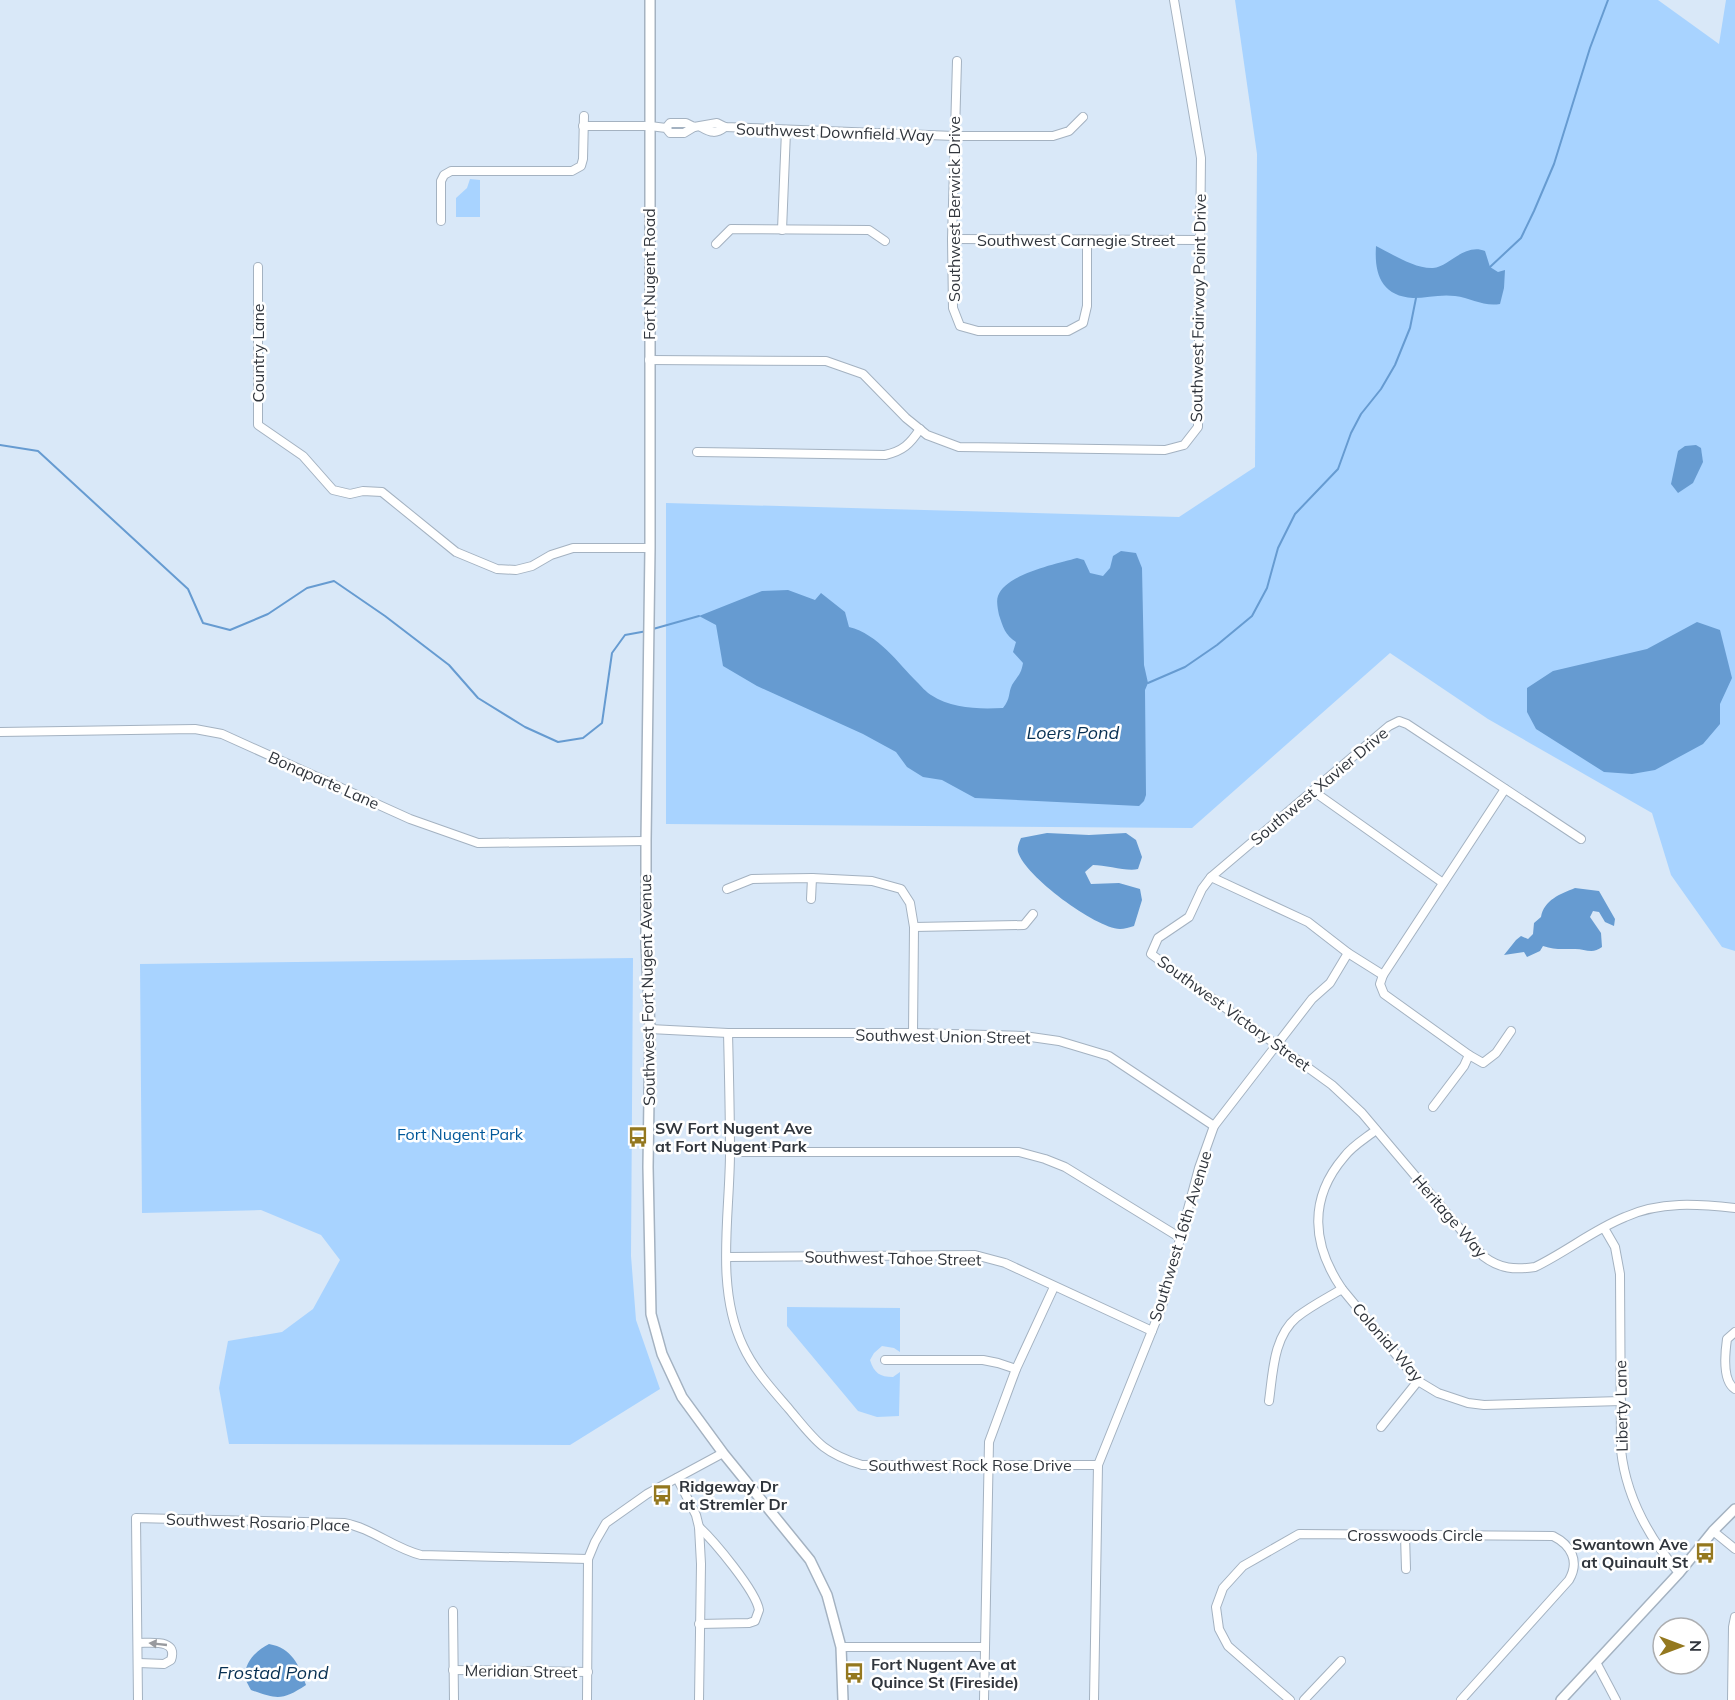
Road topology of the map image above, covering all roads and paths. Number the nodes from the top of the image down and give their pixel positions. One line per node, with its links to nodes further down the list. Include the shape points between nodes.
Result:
1 (650, 0): 7 (street, Fort Nugent Road)
2 (1174, 0): 14 (street, Southwest Fairway Point Drive, via 1201,158)
3 (957, 61): 9 (street, Southwest Berwick Drive)
4 (584, 116): 6 (street)
5 (1083, 117): 9 (street, Southwest Downfield Way, via 1070,131 1053,136)
6 (584, 126): 7 (street, Southwest Downfield Way); 10 (street, via 584,159 575,170 454,171 444,175)
7 (650, 126): 8 (street, Southwest Downfield Way, via 666,128 670,133 698,127 709,132 725,127); 18 (street, Fort Nugent Road)
8 (786, 131): 9 (street, Southwest Downfield Way); 11 (street)
9 (954, 136): 12 (street, Southwest Berwick Drive)
10 (441, 221)
11 (782, 230): 15 (street, via 869,230); 16 (street, via 731,229)
12 (952, 239): 13 (street, Southwest Carnegie Street); 13 (street, Southwest Berwick Drive, via 953,308 960,326 978,331 1068,331 1083,323 1087,306)
13 (1087, 240): 14 (street, Southwest Carnegie Street)
14 (1201, 240): 19 (street, Southwest Fairway Point Drive, via 1198,428 1184,445 1165,450 959,447)
15 (885, 241)
16 (716, 244)
17 (258, 267): 21 (street, Country Lane, via 258,424 303,456 333,490 350,494 382,492 456,552 497,569 532,566 573,548)
18 (649, 360): 19 (street, Southwest Fairway Point Drive, via 826,361 863,374); 21 (street, Fort Nugent Road)
19 (920, 429): 20 (street, via 908,447 885,455)
20 (697, 452)
21 (650, 548): 26 (street, Southwest Fort Nugent Avenue)
22 (0, 732): 26 (street, Bonaparte Lane, via 195,729 222,734 410,819 478,843)
23 (1504, 789): 24 (street, Southwest Xavier Drive, via 1399,721); 25 (street, Southwest Xavier Drive); 29 (street)
24 (1313, 791): 27 (street, Southwest Xavier Drive); 29 (street)
25 (1581, 838)
26 (646, 841): 36 (street, Southwest Fort Nugent Avenue)
27 (1211, 877): 34 (street, via 1308,922); 40 (street, Southwest Victory Street, via 1189,917 1158,938 1151,954)
28 (812, 878): 30 (street, via 752,879); 31 (street); 33 (street, via 872,881 901,889 910,903)
29 (1443, 883): 35 (street)
30 (727, 890)
31 (811, 899)
32 (1033, 914): 33 (street, via 1024,924)
33 (914, 927): 39 (street)
34 (1348, 953): 35 (street); 40 (street, Southwest 16th Avenue, via 1330,983 1312,999)
35 (1383, 975): 41 (street, via 1380,984 1384,994)
36 (650, 1029): 38 (street, Southwest Union Street); 61 (street, Southwest Fort Nugent Avenue, via 651,1314 662,1354 682,1397)
37 (1511, 1031): 41 (street, via 1496,1053 1483,1063)
38 (728, 1033): 39 (street, Southwest Union Street); 45 (street, Southwest Rock Rose Drive)
39 (913, 1033): 43 (street, Southwest Union Street, via 1024,1036 1059,1041 1109,1056)
40 (1278, 1045): 43 (street, Southwest 16th Avenue); 44 (street, Southwest Victory Street, via 1332,1085)
41 (1469, 1055): 42 (street)
42 (1433, 1107)
43 (1214, 1126): 48 (street, Southwest 16th Avenue)
44 (1376, 1130): 47 (street, Heritage Way, via 1483,1256 1505,1268 1535,1266); 51 (street, Colonial Way, via 1345,1155 1326,1180 1319,1200 1321,1248)
45 (730, 1152): 48 (street, via 1019,1152 1065,1167); 49 (street, Southwest Rock Rose Drive)
46 (1735, 1208): 47 (street, Heritage Way, via 1672,1205 1641,1210)
47 (1604, 1228): 59 (street, Liberty Lane, via 1615,1247 1620,1274)
48 (1179, 1237): 52 (street, Southwest 16th Avenue)
49 (727, 1257): 50 (street, Southwest Tahoe Street, via 975,1256 1005,1263); 62 (street, Southwest Rock Rose Drive, via 732,1314 742,1346 819,1445 840,1459 862,1466)
50 (1054, 1287): 52 (street, Southwest Tahoe Street); 55 (street)
51 (1342, 1289): 56 (street, Colonial Way); 58 (street, via 1297,1318 1283,1333)
52 (1152, 1331): 63 (street, Southwest 16th Avenue)
53 (1735, 1332): 57 (street, via 1726,1339 1725,1349 1727,1381)
54 (885, 1360): 55 (street, via 983,1360)
55 (1016, 1369): 62 (street, via 989,1442)
56 (1418, 1381): 59 (street, Colonial Way, via 1438,1393 1484,1405); 60 (street)
57 (1735, 1389)
58 (1269, 1401)
59 (1621, 1401): 72 (street, Liberty Lane, via 1621,1450 1629,1492 1665,1557)
60 (1381, 1427)
61 (723, 1453): 64 (street); 77 (street, Southwest Fort Nugent Avenue, via 810,1560 827,1595)
62 (988, 1464): 63 (street, Southwest Rock Rose Drive); 78 (street)
63 (1098, 1466): 90 (street, Southwest 16th Avenue)
64 (677, 1478): 66 (street); 70 (street, via 606,1523)
65 (1735, 1509): 67 (street)
66 (699, 1527): 75 (street); 75 (street, via 755,1598 759,1610 757,1618 749,1623)
67 (1713, 1531): 69 (street); 72 (street)
68 (1405, 1535): 71 (street); 91 (street, Crosswoods Circle, via 1299,1534 1244,1566 1224,1588 1216,1607 1219,1629 1228,1646); 93 (street, Crosswoods Circle, via 1552,1536 1567,1545 1574,1557 1574,1572 1569,1580)
69 (1735, 1550)
70 (588, 1558): 76 (street, Southwest Rosario Place, via 421,1555 400,1549 366,1528 344,1523 136,1518); 83 (street)
71 (1406, 1569)
72 (1679, 1573): 81 (street)
73 (453, 1611): 82 (street)
74 (1735, 1617): 96 (street)
75 (699, 1624): 87 (street)
76 (139, 1643): 80 (street); 80 (street, one-way to 76, via 164,1664 173,1656 165,1644)
77 (841, 1647): 78 (street); 88 (street, Southwest Fort Nugent Avenue)
78 (985, 1647): 89 (street)
79 (1341, 1661): 92 (street)
80 (139, 1664): 84 (street)
81 (1597, 1664): 94 (street); 95 (street)
82 (453, 1670): 83 (street, Meridian Street); 85 (street)
83 (588, 1672): 86 (street)
84 (138, 1700)
85 (454, 1700)
86 (587, 1700)
87 (699, 1700)
88 (843, 1700)
89 (984, 1700)
90 (1094, 1700)
91 (1290, 1700)
92 (1304, 1700)
93 (1461, 1700)
94 (1561, 1700)
95 (1616, 1700)
96 (1732, 1700)

